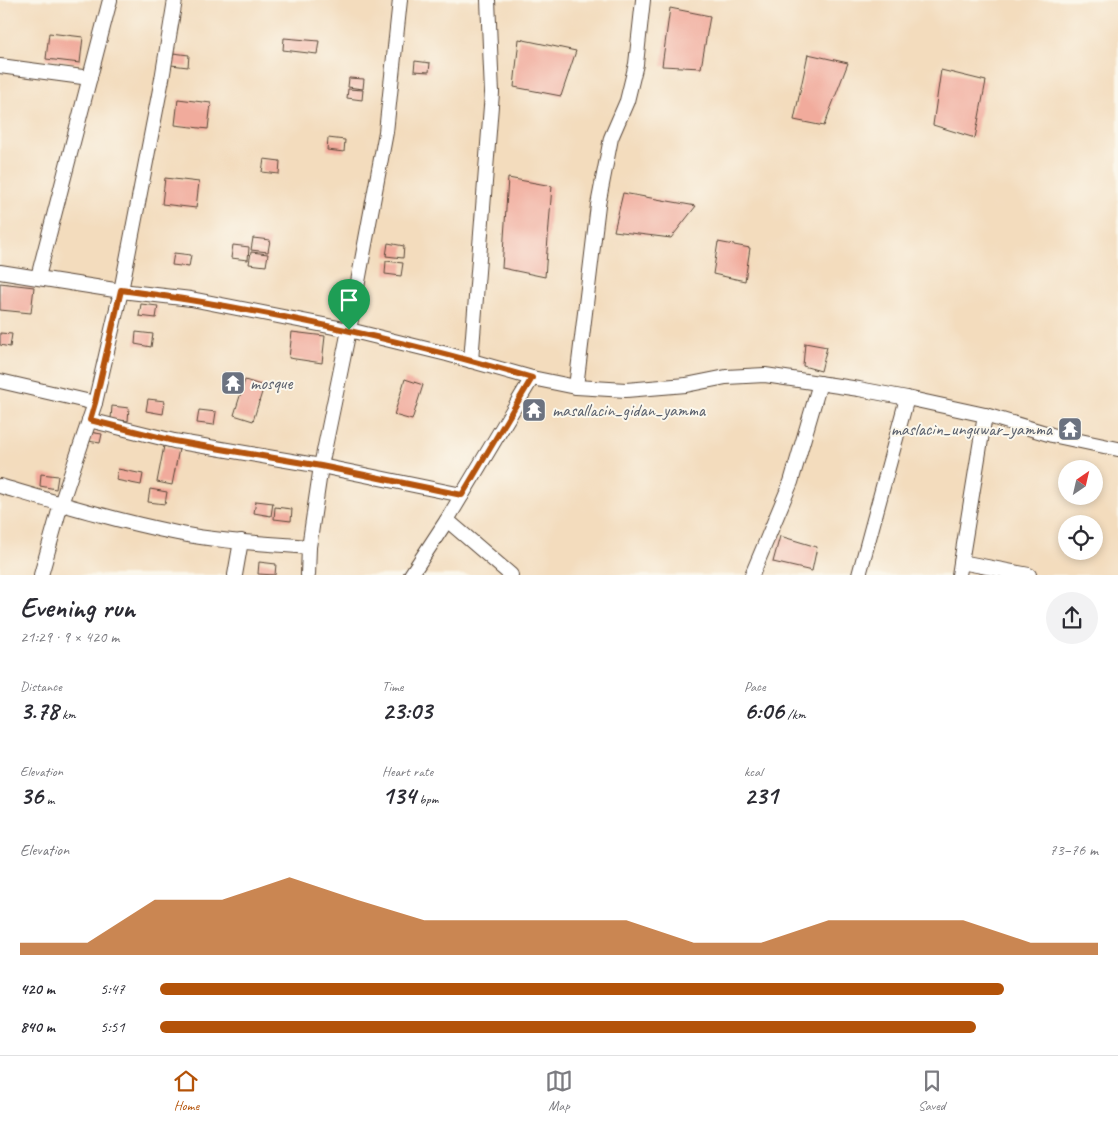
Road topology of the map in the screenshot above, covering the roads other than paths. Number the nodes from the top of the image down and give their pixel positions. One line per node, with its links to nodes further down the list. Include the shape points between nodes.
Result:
1 (110, 0): 7 (street)
2 (174, 0): 10 (street)
3 (400, 0): 11 (street, via 386,132)
4 (488, 0): 12 (street, via 492,93)
5 (644, 0): 16 (street, via 636,64 627,100 611,138 598,205)
6 (0, 66): 7 (street)
7 (90, 78): 9 (street)
8 (0, 272): 9 (street)
9 (38, 277): 10 (street)
10 (121, 290): 11 (street, via 191,299); 18 (street)
11 (349, 330): 12 (street); 22 (street)
12 (471, 361): 13 (street)
13 (532, 378): 16 (street); 24 (street)
14 (0, 381): 18 (street)
15 (820, 383): 16 (street, via 765,375 626,390); 17 (street); 35 (street, via 791,482)
16 (576, 387)
17 (907, 398): 19 (street); 36 (street)
18 (95, 403): 20 (street)
19 (985, 415): 21 (street, via 1052,435); 29 (street)
20 (90, 420): 22 (street, via 174,441); 25 (street)
21 (1118, 449)
22 (321, 466): 24 (street); 28 (street)
23 (0, 486): 25 (street)
24 (462, 495): 26 (street)
25 (61, 504): 27 (street, via 178,533); 30 (street)
26 (448, 520): 33 (street); 34 (street)
27 (241, 541): 28 (street); 31 (street)
28 (309, 547): 32 (street)
29 (960, 568): 37 (street)
30 (41, 575)
31 (235, 575)
32 (308, 575)
33 (411, 575)
34 (511, 575)
35 (752, 575)
36 (859, 575)
37 (1029, 575)

